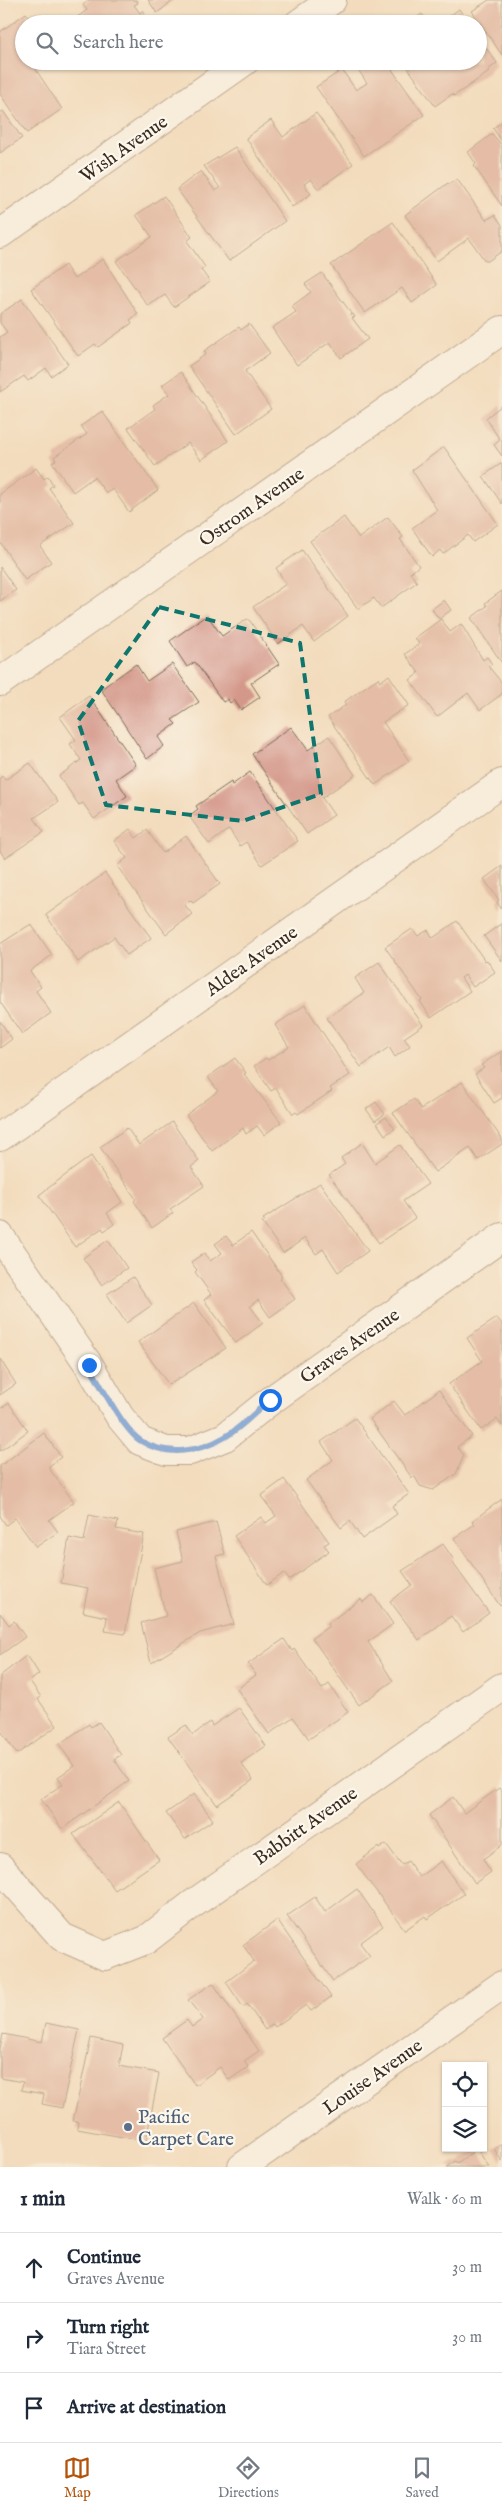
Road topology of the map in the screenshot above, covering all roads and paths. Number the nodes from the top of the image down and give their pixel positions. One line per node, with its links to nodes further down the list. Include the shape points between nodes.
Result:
1 (332, 0): 2 (street)
2 (311, 15)
3 (232, 70): 4 (street, Wish Avenue)
4 (0, 234)
5 (502, 330): 6 (street, Ostrom Avenue)
6 (0, 682)
7 (502, 784): 8 (street, Aldea Avenue)
8 (0, 1136)
9 (0, 1236): 10 (street, Graves Avenue, via 89,1365 120,1417 140,1441 166,1451 190,1451 225,1437 270,1400)
10 (502, 1237)
11 (502, 1687): 12 (street, Babbitt Avenue, via 146,1940 104,1956 62,1937)
12 (0, 1867)
13 (502, 1985): 14 (street, Louise Avenue)
14 (242, 2167)

